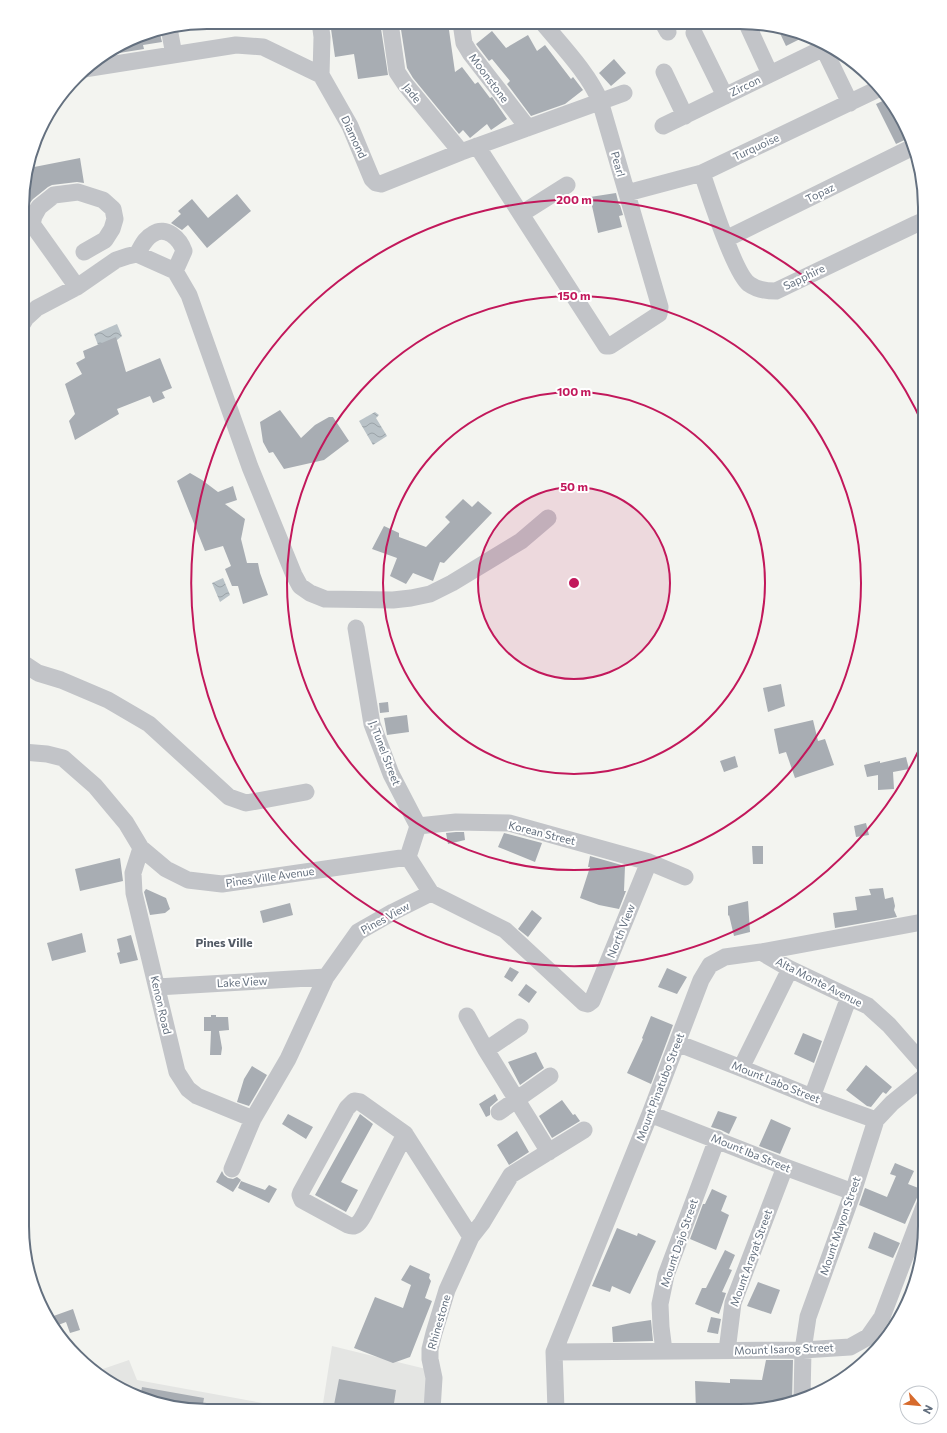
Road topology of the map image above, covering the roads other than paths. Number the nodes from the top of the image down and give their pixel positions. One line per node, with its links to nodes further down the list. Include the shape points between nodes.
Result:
1 (321, 29): 14 (street)
2 (391, 29): 25 (street, Jade, via 397,72)
3 (462, 29): 22 (street, Moonstone, via 464,43 470,53)
4 (548, 29): 18 (street, Pearl, via 587,78)
5 (749, 29): 13 (street)
6 (170, 33): 10 (street)
7 (694, 33): 17 (street)
8 (820, 47): 13 (street, Zircon)
9 (827, 52): 19 (street)
10 (174, 55): 11 (street); 14 (street, via 236,45 263,47)
11 (98, 67)
12 (664, 72): 20 (street)
13 (770, 74): 17 (street, Zircon)
14 (321, 75): 25 (street, Diamond, via 350,126 376,183 382,184)
15 (875, 91): 19 (street, Turquoise)
16 (624, 93): 18 (street, Diamond)
17 (725, 96): 20 (street, Zircon)
18 (600, 101): 22 (street, Diamond); 28 (street, Pearl)
19 (850, 103): 26 (street, Turquoise)
20 (685, 116): 21 (street, Zircon)
21 (662, 126)
22 (528, 128): 23 (street, Diamond)
23 (477, 146): 25 (street, Diamond); 29 (street)
24 (909, 149): 33 (street, Topaz)
25 (461, 152)
26 (702, 173): 28 (street, Turquoise); 33 (street, Sapphire)
27 (567, 185): 29 (street)
28 (627, 193): 29 (street, Pearl, via 660,307 655,318 610,346 606,346)
29 (521, 214)
30 (29, 221): 34 (street, via 39,207 54,195 78,192 103,200 113,209 115,219 112,229 105,240)
31 (29, 223): 37 (street)
32 (918, 223): 33 (street, Sapphire, via 776,291 757,289 745,281)
33 (726, 239)
34 (84, 252)
35 (137, 254): 36 (street); 36 (street, via 145,240 154,233 165,232 174,236 182,243 184,251); 37 (street, via 116,260)
36 (175, 271): 39 (street, via 189,295 250,467 294,575 300,586 310,593 325,599 362,600 393,600 430,594 521,541)
37 (77, 287): 38 (street, via 37,308)
38 (29, 315)
39 (548, 518)
40 (356, 628): 44 (street, J. Tunel Street, via 372,724 391,774)
41 (29, 667): 43 (street, via 38,673 108,700 149,724 229,797 246,803)
42 (29, 752): 45 (street, Pines Ville Avenue, via 63,758 96,786 126,823)
43 (306, 792)
44 (418, 826): 46 (street); 47 (street, Korean Street, via 456,822 510,823)
45 (141, 848): 46 (street, Pines Ville Avenue, via 166,869 188,880 222,884); 54 (street, Kenon Road, via 133,873 134,893)
46 (408, 858): 49 (street)
47 (649, 862): 48 (street, Korean Street); 49 (street, North View, via 592,1001 588,1004 505,930)
48 (685, 877)
49 (431, 893): 53 (street, Pines View, via 358,932)
50 (917, 923): 51 (street, Mount Pinatubo Street)
51 (761, 952): 52 (street, Alta Monte Avenue); 58 (street, Mount Pinatubo Street, via 725,957 710,965 701,980)
52 (790, 969): 55 (street, Alta Monte Avenue); 61 (street)
53 (326, 977): 54 (street, Lake View); 68 (street, Pines View, via 288,1059)
54 (157, 987): 68 (street, Kenon Road, via 177,1072 188,1089 197,1096)
55 (849, 997): 60 (street, Alta Monte Avenue, via 868,1006); 64 (street)
56 (467, 1016): 59 (street)
57 (520, 1027): 59 (street)
58 (677, 1043): 61 (street, Mount Labo Street); 67 (street, Mount Pinatubo Street)
59 (486, 1050): 65 (street)
60 (918, 1058)
61 (742, 1068): 64 (street, Mount Labo Street)
62 (550, 1076): 65 (street)
63 (918, 1082): 69 (street, Mount Mayon Street)
64 (812, 1097): 69 (street, Mount Labo Street)
65 (517, 1098): 66 (street); 73 (street)
66 (499, 1112)
67 (650, 1114): 72 (street, Mount Iba Street); 82 (street, Mount Pinatubo Street)
68 (253, 1119): 75 (street, Pines View)
69 (876, 1120): 76 (street, Mount Mayon Street)
70 (584, 1130): 73 (street, Rhinestone)
71 (406, 1134): 71 (street, via 357,1225 352,1227 302,1200 301,1192 347,1108 354,1101 360,1102); 78 (street)
72 (717, 1139): 74 (street, Mount Iba Street); 79 (street, Mount Dajo Street, via 666,1275 660,1304)
73 (549, 1152): 78 (street, Rhinestone, via 511,1176)
74 (785, 1167): 76 (street, Mount Iba Street); 81 (street, Mount Arayat Street, via 733,1303)
75 (232, 1169)
76 (853, 1192): 80 (street, Mount Mayon Street, via 808,1316)
77 (918, 1222): 80 (street, Mount Isarog Street, via 882,1317 868,1337 850,1347)
78 (471, 1237): 84 (street, Rhinestone, via 448,1290 430,1349 434,1378)
79 (664, 1350): 81 (street, Mount Isarog Street); 82 (street, Mount Isarog Street)
80 (803, 1350): 81 (street, Mount Isarog Street); 83 (street, Mount Mayon Street)
81 (727, 1351)
82 (554, 1352): 85 (street, Mount Pinatubo Street)
83 (802, 1393)
84 (432, 1404)
85 (556, 1404)

